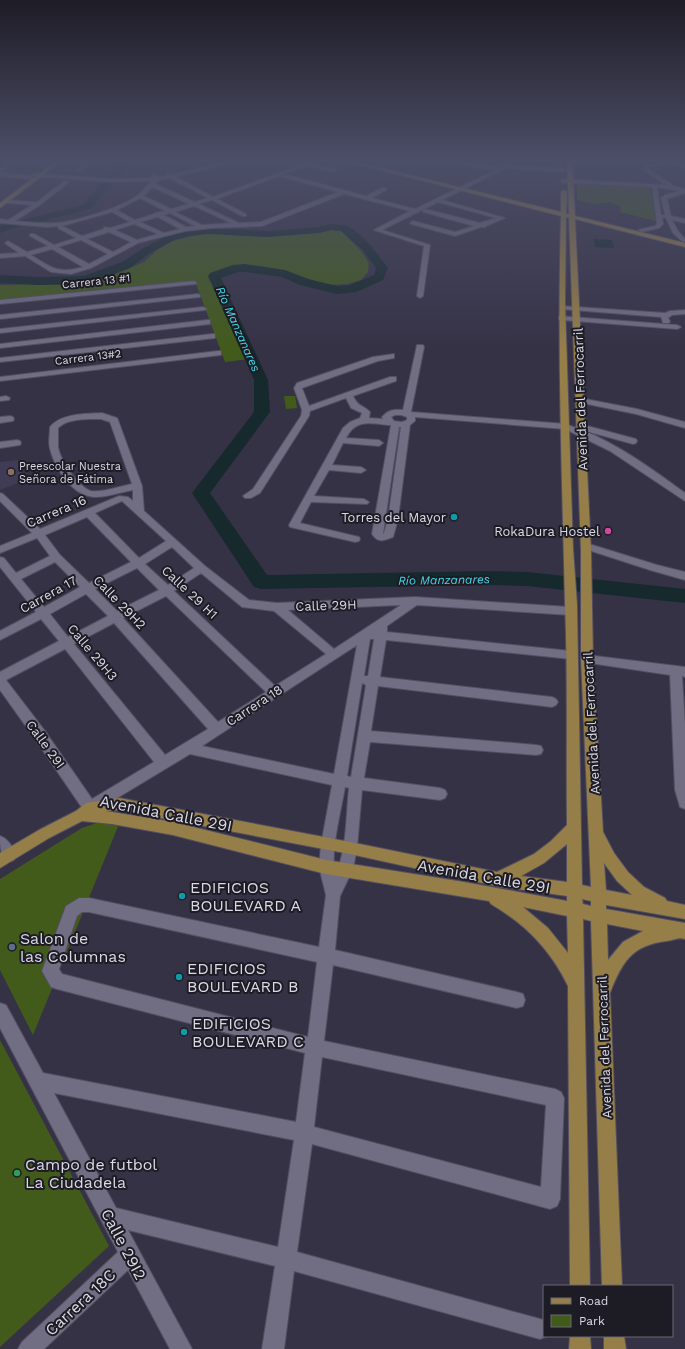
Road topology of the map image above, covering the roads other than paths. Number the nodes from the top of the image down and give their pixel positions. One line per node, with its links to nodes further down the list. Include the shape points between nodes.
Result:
1 (28, 224): 2 (street)
2 (61, 224)
3 (96, 224): 22 (street)
4 (111, 224): 22 (street)
5 (147, 224): 27 (street)
6 (176, 224): 24 (street)
7 (196, 224): 23 (street)
8 (260, 224): 19 (street)
9 (389, 224): 40 (street, via 377,230 428,245)
10 (417, 224): 20 (street, via 455,234)
11 (475, 224): 20 (street)
12 (488, 224): 20 (street)
13 (568, 224): 44 (main road, Avenida del Ferrocarril)
14 (570, 224): 46 (main road, Avenida del Ferrocarril)
15 (613, 224): 30 (main road)
16 (615, 224): 25 (main road)
17 (659, 224): 25 (street)
18 (670, 224): 30 (street)
19 (240, 225): 23 (street)
20 (483, 226)
21 (60, 227): 28 (street)
22 (102, 227): 28 (street); 29 (street)
23 (202, 227): 24 (street)
24 (185, 229): 27 (street)
25 (641, 230): 30 (main road)
26 (32, 235): 32 (street)
27 (164, 235): 29 (street)
28 (81, 238): 32 (street); 34 (street)
29 (136, 242): 34 (street)
30 (685, 242)
31 (8, 243): 33 (street)
32 (53, 247): 33 (street); 36 (street)
33 (26, 254): 35 (street); 36 (street, via 54,272 71,272)
34 (112, 254): 36 (street)
35 (0, 256)
36 (89, 267)
37 (194, 283): 38 (street, Carrera 13 #1)
38 (122, 290): 41 (street, Carrera 13 #1); 43 (street, Carrera 13#2)
39 (198, 296): 43 (street)
40 (420, 296)
41 (44, 298): 42 (street, Carrera 13 #1); 47 (street, Carrera 13#2)
42 (0, 302)
43 (124, 304): 47 (street); 51 (street, Carrera 13#2)
44 (562, 308): 46 (street); 52 (main road, Avenida del Ferrocarril)
45 (203, 309): 51 (street)
46 (576, 309): 49 (street); 53 (main road, Avenida del Ferrocarril)
47 (45, 312): 50 (street); 55 (street, Carrera 13#2)
48 (685, 312): 49 (street)
49 (666, 315): 56 (street, via 665,320)
50 (0, 317)
51 (126, 317): 55 (street); 59 (street, Carrera 13#2)
52 (562, 318): 53 (street); 80 (main road, Avenida del Ferrocarril)
53 (577, 319): 56 (street); 72 (main road, Avenida del Ferrocarril)
54 (207, 322): 59 (street)
55 (45, 326): 58 (street); 61 (street, Carrera 13#2)
56 (677, 327): 57 (street)
57 (685, 329)
58 (0, 331)
59 (128, 331): 61 (street); 64 (street, Carrera 13#2)
60 (212, 336): 64 (street)
61 (45, 340): 62 (street); 68 (street, Carrera 13#2)
62 (0, 346)
63 (420, 347): 75 (street)
64 (132, 354): 65 (street, Carrera 13#2); 68 (street, Carrera 13#2); 68 (street)
65 (218, 354)
66 (391, 356): 73 (street, via 304,382 298,388)
67 (0, 360): 68 (street)
68 (46, 364): 69 (street, Carrera 13#2)
69 (0, 379)
70 (393, 379): 71 (street)
71 (349, 395): 73 (street); 74 (street, via 350,401)
72 (580, 400): 79 (street); 81 (main road, Avenida del Ferrocarril)
73 (306, 410): 91 (street, via 303,420 257,490)
74 (365, 416): 78 (street); 82 (street, via 347,428)
75 (407, 417): 78 (street); 78 (street, via 397,412); 78 (street, via 393,519 389,535 381,538 377,534); 80 (street)
76 (10, 419): 77 (street)
77 (0, 420)
78 (391, 420)
79 (685, 425)
80 (566, 428): 81 (street); 113 (main road, Avenida del Ferrocarril)
81 (581, 430): 83 (street); 93 (street, via 642,466); 101 (main road, Avenida del Ferrocarril)
82 (341, 440): 85 (street); 87 (street)
83 (633, 441)
84 (17, 443): 86 (street)
85 (379, 443)
86 (0, 445)
87 (326, 467): 88 (street); 94 (street)
88 (361, 470)
89 (137, 486): 89 (street, via 114,420 102,416 81,417 56,424 54,448 67,475 78,487 88,493 97,494); 96 (street)
90 (1, 495): 98 (street, Calle 29H2)
91 (248, 496)
92 (122, 498): 96 (street, Calle 29H); 97 (street, Carrera 16)
93 (685, 498)
94 (308, 499): 95 (street); 99 (street, via 294,525)
95 (364, 502)
96 (140, 511): 100 (street, Calle 29H)
97 (88, 512): 98 (street, Carrera 16); 105 (street, Calle 29 H1)
98 (38, 533): 102 (street, Carrera 16); 103 (street, Calle 29H2)
99 (355, 538)
100 (172, 542): 105 (street, Carrera 17); 106 (street, Calle 29H)
101 (586, 548): 107 (street); 122 (main road, Avenida del Ferrocarril)
102 (0, 550)
103 (56, 557): 108 (street); 109 (street, Calle 29H2)
104 (0, 560): 108 (street, Calle 29H3)
105 (138, 563): 109 (street, Carrera 17); 110 (street, Calle 29 H1)
106 (201, 568): 110 (street); 112 (street, Calle 29H, via 246,604)
107 (685, 576)
108 (14, 578): 114 (street, Calle 29H3)
109 (87, 588): 114 (street, Carrera 17); 115 (street, Calle 29H2)
110 (168, 590): 115 (street); 128 (street, Calle 29 H1)
111 (415, 601): 112 (street, Calle 29H); 113 (street, Calle 29H); 116 (street, Carrera 18)
112 (277, 607): 120 (street)
113 (571, 608): 121 (main road, Avenida del Ferrocarril)
114 (42, 613): 118 (street, Carrera 17); 119 (street, Calle 29H3)
115 (116, 617): 119 (street); 130 (street, Calle 29H2)
116 (381, 630): 117 (street, Carrera 18); 121 (street); 127 (street)
117 (365, 634): 120 (street, Carrera 18); 125 (street)
118 (0, 636)
119 (67, 644): 124 (street); 134 (street, Calle 29H3)
120 (333, 654): 128 (street, Carrera 18)
121 (571, 655): 140 (main road, Avenida del Ferrocarril)
122 (587, 659): 123 (street); 141 (main road, Avenida del Ferrocarril)
123 (680, 671): 138 (street)
124 (0, 677)
125 (357, 678): 127 (street); 135 (street)
126 (0, 681): 139 (street, Calle 29I, via 40,735)
127 (373, 681): 129 (street); 131 (street)
128 (274, 692): 130 (street, Carrera 18)
129 (552, 702)
130 (216, 730): 132 (street, Carrera 18)
131 (364, 736): 133 (street); 136 (street)
132 (188, 748): 134 (street, Carrera 18); 135 (street)
133 (536, 750)
134 (163, 763): 139 (street, Carrera 18)
135 (339, 781): 136 (street); 143 (street)
136 (356, 784): 137 (street); 144 (street)
137 (440, 794)
138 (684, 794)
139 (89, 813): 143 (main road, Avenida Calle 29I, via 104,804 119,804); 145 (main road, Carrera 18, via 44,834); 146 (main road, Avenida Calle 29I, via 161,827)
140 (573, 828): 148 (main road, via 550,852 525,867); 149 (main road, Avenida del Ferrocarril)
141 (596, 831): 152 (main road, Avenida del Ferrocarril); 154 (main road, via 618,872 634,888 652,900)
142 (0, 842): 145 (street)
143 (328, 845): 144 (main road, Avenida Calle 29I); 146 (street)
144 (350, 848): 147 (street); 148 (main road, Avenida Calle 29I)
145 (4, 858)
146 (326, 867): 147 (main road, Avenida Calle 29I); 151 (street)
147 (346, 869): 150 (main road, Avenida Calle 29I); 151 (street)
148 (496, 879): 149 (main road, Avenida Calle 29I)
149 (574, 890): 152 (main road, Avenida Calle 29I); 153 (main road, Avenida del Ferrocarril)
150 (484, 893): 153 (main road, Avenida Calle 29I); 158 (main road, via 536,926 562,957)
151 (333, 895): 157 (street)
152 (598, 896): 154 (main road, Avenida Calle 29I); 155 (main road, Avenida del Ferrocarril)
153 (574, 911): 155 (main road, Avenida Calle 29I); 158 (main road, Avenida del Ferrocarril)
154 (682, 912)
155 (599, 916): 156 (main road, Avenida Calle 29I); 159 (main road, Avenida del Ferrocarril)
156 (685, 931): 159 (main road, via 653,935 636,941 611,969)
157 (326, 956): 160 (street); 162 (street); 162 (street, via 89,905 79,905 71,911 50,971 57,981)
158 (577, 986): 168 (main road, Avenida del Ferrocarril)
159 (602, 993): 169 (main road, Avenida del Ferrocarril)
160 (517, 1000)
161 (0, 1012): 163 (street, Calle 29I2)
162 (314, 1047): 164 (street); 164 (street, via 555,1098 550,1199)
163 (37, 1081): 164 (street); 165 (street, Calle 29I2)
164 (304, 1133): 167 (street)
165 (110, 1216): 166 (street, Calle 29I2); 167 (street)
166 (130, 1254): 173 (street, Carrera 18C); 174 (street, Calle 29I2)
167 (285, 1260): 170 (street); 175 (street)
168 (580, 1285)
169 (612, 1285)
170 (540, 1330)
171 (580, 1337): 176 (main road)
172 (614, 1337): 177 (main road)
173 (29, 1349)
174 (181, 1349)
175 (273, 1349)
176 (580, 1349)
177 (614, 1349)

